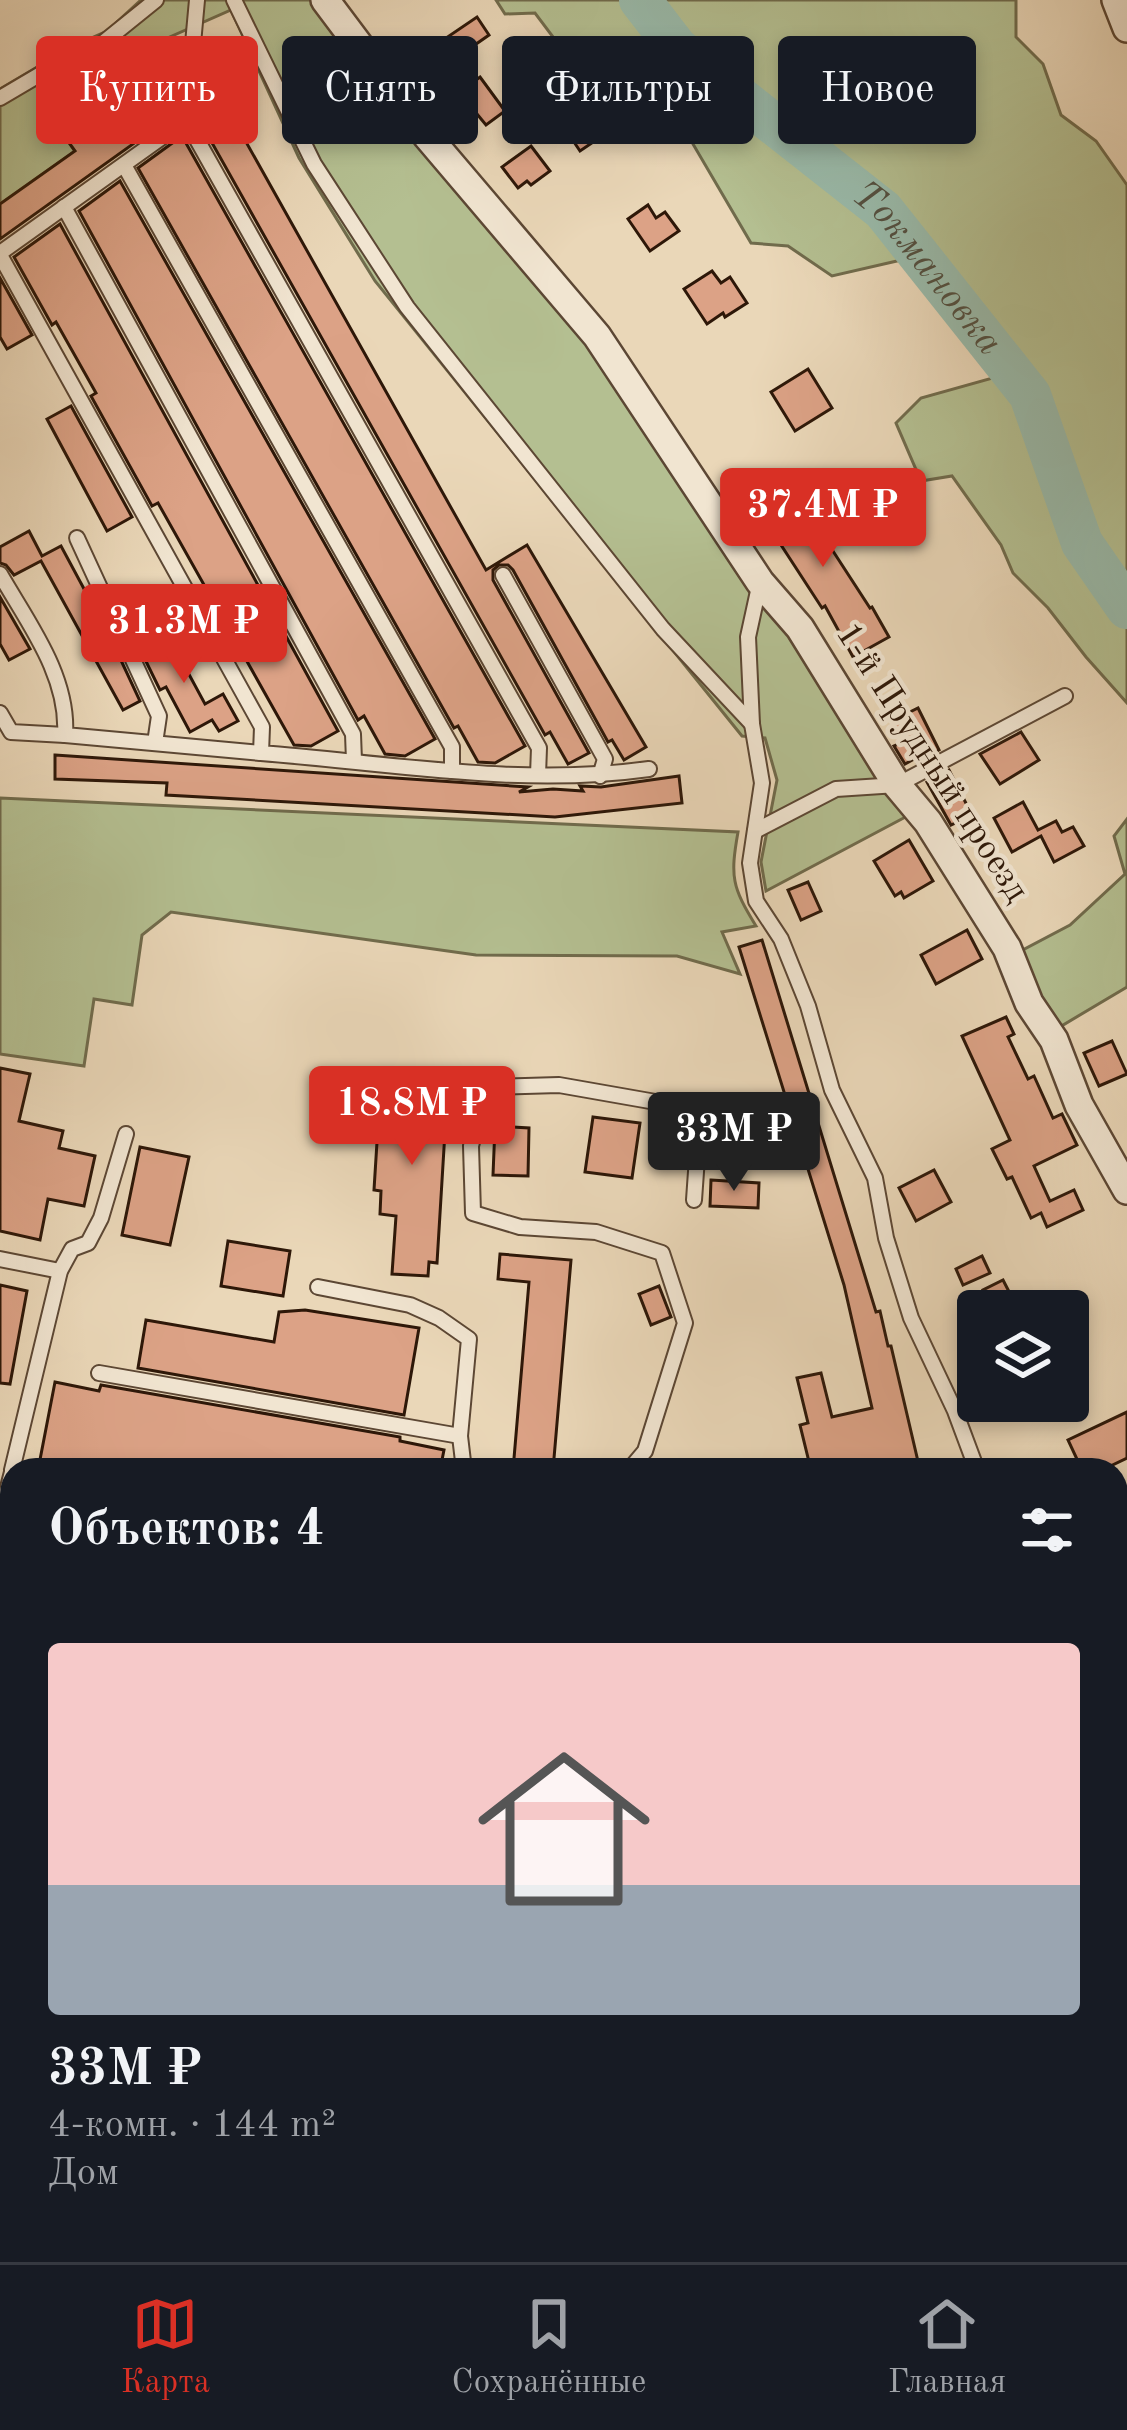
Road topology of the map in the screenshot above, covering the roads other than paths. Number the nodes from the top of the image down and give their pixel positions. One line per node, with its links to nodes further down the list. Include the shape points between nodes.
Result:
1 (156, 0): 8 (lane, via 99,46)
2 (197, 0): 7 (lane)
3 (236, 0): 20 (lane, via 314,164 407,307 663,629)
4 (325, 0): 17 (street, 1-й Прудный проезд, via 427,136 597,336)
5 (1116, 0): 6 (street)
6 (1127, 28)
7 (194, 36)
8 (0, 98)
9 (153, 144): 11 (lane)
10 (199, 144): 27 (lane, via 539,748)
11 (124, 165): 12 (lane); 26 (lane, via 452,747)
12 (64, 207): 13 (lane); 24 (lane, via 353,734)
13 (0, 254): 23 (lane, via 262,727)
14 (77, 538): 22 (lane, via 159,716)
15 (0, 574): 21 (lane, via 51,663 66,711)
16 (503, 575): 28 (lane, via 605,759)
17 (760, 582): 20 (lane, via 748,637); 29 (street, 1-й Прудный проезд, via 800,628)
18 (1065, 695): 29 (lane)
19 (0, 713): 21 (lane, via 11,732)
20 (752, 724): 30 (lane, via 762,783)
21 (64, 735): 22 (lane)
22 (155, 743): 23 (lane)
23 (261, 753): 24 (lane)
24 (354, 761): 26 (lane)
25 (649, 769): 28 (lane)
26 (452, 771): 27 (lane)
27 (538, 776): 28 (lane)
28 (600, 776)
29 (897, 785): 30 (lane, via 836,789); 32 (street, 1-й Прудный проезд, via 1007,948)
30 (755, 831): 42 (lane, via 756,901 808,1006 832,1090 874,1178 911,1318)
31 (126, 1133): 35 (lane, via 101,1219)
32 (1127, 1190)
33 (694, 1200): 41 (lane, via 699,1130 684,1107 559,1085 486,1087 471,1146 473,1214 520,1227 596,1232 662,1253 685,1322)
34 (0, 1259): 35 (lane)
35 (59, 1271): 39 (lane)
36 (318, 1288): 38 (lane, via 410,1305 469,1340)
37 (99, 1373): 38 (lane)
38 (460, 1436): 40 (lane)
39 (15, 1458)
40 (463, 1458)
41 (639, 1458)
42 (973, 1458)

